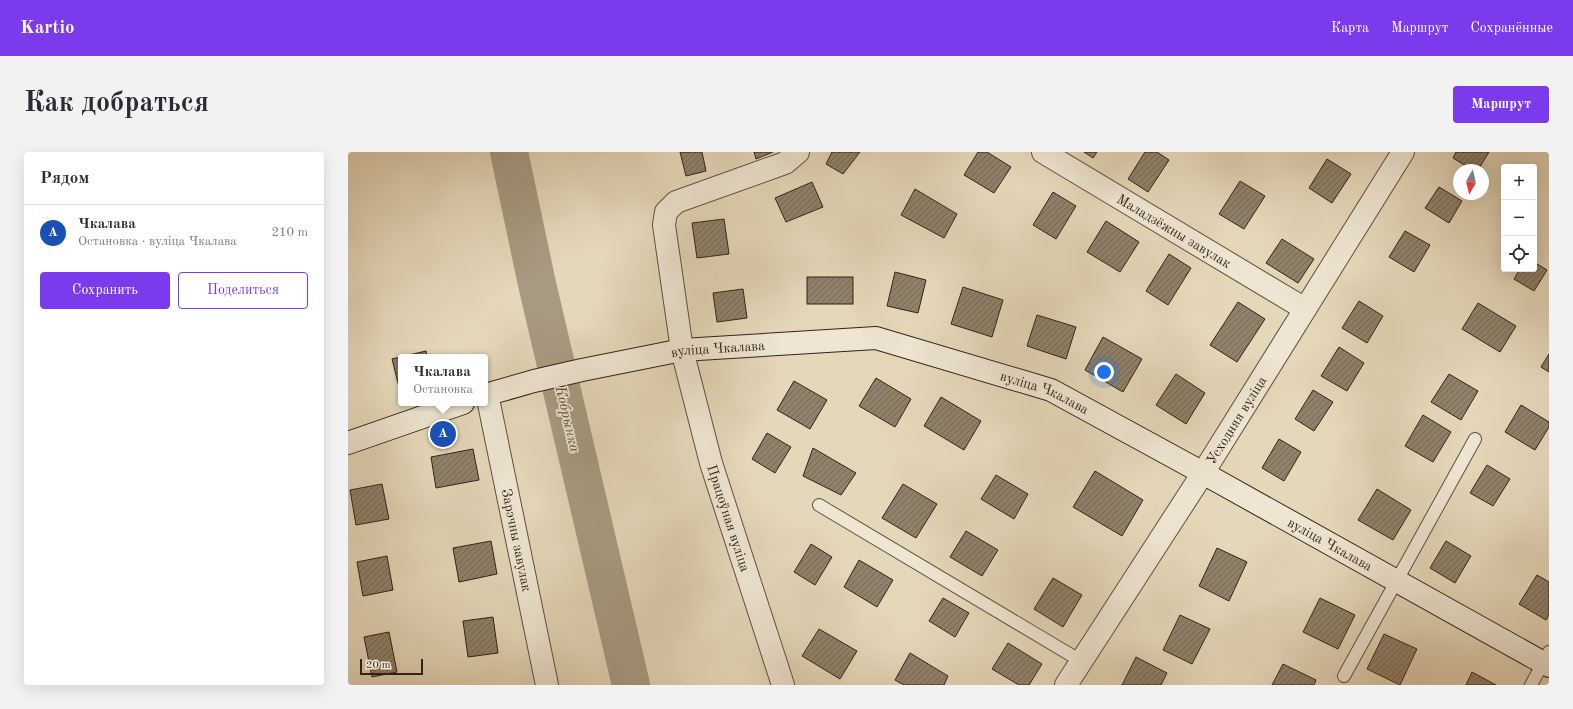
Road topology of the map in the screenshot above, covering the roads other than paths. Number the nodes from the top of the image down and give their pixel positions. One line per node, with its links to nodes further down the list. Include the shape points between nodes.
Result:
1 (798, 152): 5 (street, via 785,162 676,202 666,212 664,225)
2 (1043, 152): 4 (street, Маладзёжны завулак)
3 (1404, 152): 4 (street, Усходняя вуліца)
4 (1305, 309): 11 (street, Усходняя вуліца)
5 (682, 350): 6 (street, вуліца Чкалава, via 582,370); 11 (street, вуліца Чкалава, via 876,338 1051,390); 18 (street, Працоўная вуліца, via 711,463)
6 (488, 393)
7 (488, 404): 17 (street, Зарэчны завулак)
8 (454, 406): 10 (street)
9 (1475, 439): 13 (lane)
10 (348, 443)
11 (1203, 473): 13 (street, вуліца Чкалава); 15 (street, Усходняя вуліца)
12 (819, 505): 15 (lane)
13 (1396, 581): 14 (street, вуліца Чкалава); 16 (lane)
14 (1547, 660): 20 (lane)
15 (1081, 661): 19 (street, Усходняя вуліца)
16 (1344, 676)
17 (547, 685)
18 (783, 685)
19 (1066, 685)
20 (1531, 685)

